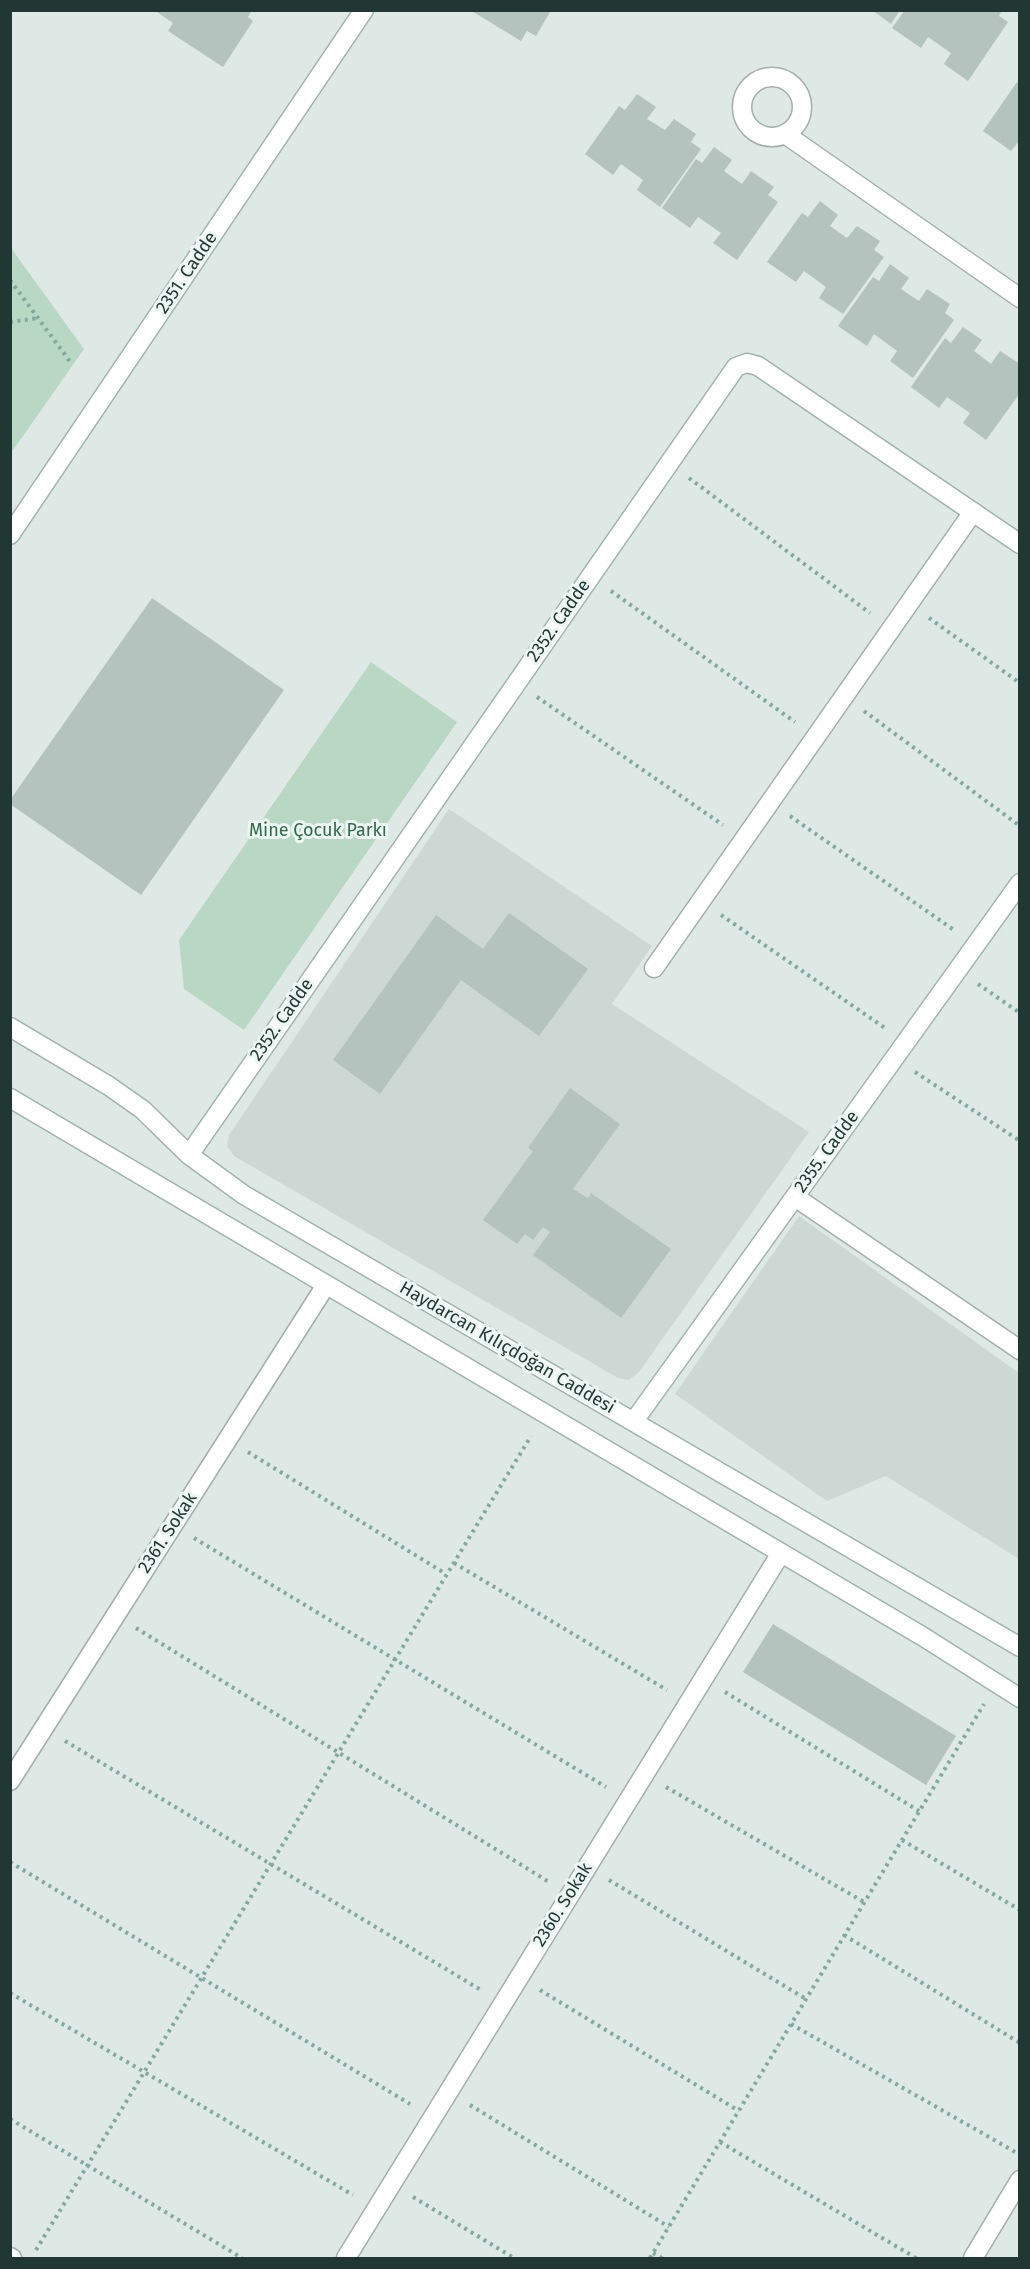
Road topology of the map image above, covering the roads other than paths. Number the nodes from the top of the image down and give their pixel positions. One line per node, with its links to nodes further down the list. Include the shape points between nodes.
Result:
1 (364, 10): 5 (street, 2351. Cadde)
2 (786, 134): 3 (street)
3 (1020, 298)
4 (973, 512): 6 (street, 2352. Cadde); 8 (street); 11 (street, 2352. Cadde, via 758,366 747,363 736,367)
5 (10, 535)
6 (1020, 544)
7 (1020, 883): 12 (street, 2355. Cadde)
8 (654, 968)
9 (10, 1027): 11 (street, Haydarcan Kılıçdoğan Caddesi, via 109,1086 142,1110)
10 (10, 1098): 13 (street, Haydarcan Kılıçdoğan Caddesi)
11 (189, 1155): 15 (street, Haydarcan Kılıçdoğan Caddesi, via 244,1195)
12 (795, 1197): 14 (street); 15 (street, 2355. Cadde)
13 (326, 1285): 16 (street, Haydarcan Kılıçdoğan Caddesi); 19 (street, 2361. Sokak)
14 (1020, 1350)
15 (634, 1421): 17 (street, Haydarcan Kılıçdoğan Caddesi)
16 (781, 1553): 18 (street, Haydarcan Kılıçdoğan Caddesi); 21 (street, 2360. Sokak)
17 (1020, 1647)
18 (1020, 1698)
19 (10, 1781)
20 (1020, 2180): 22 (street)
21 (346, 2259)
22 (973, 2259)

